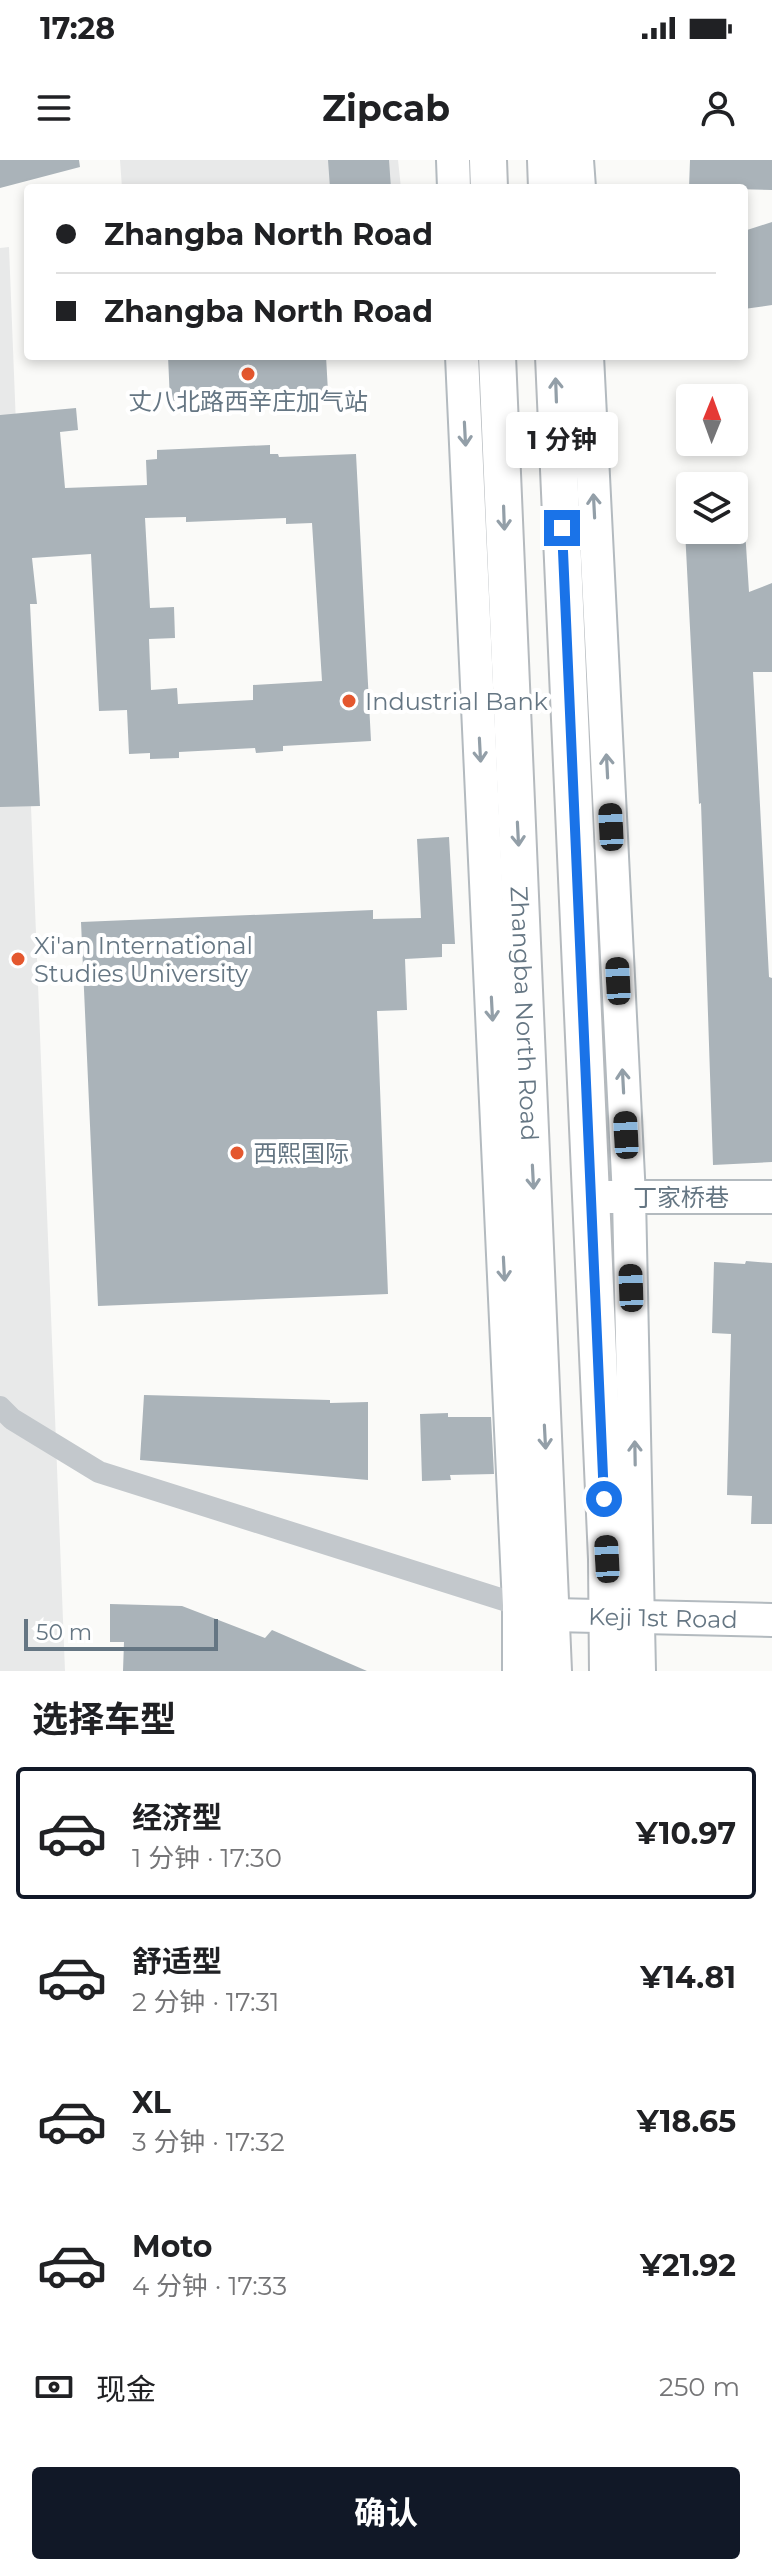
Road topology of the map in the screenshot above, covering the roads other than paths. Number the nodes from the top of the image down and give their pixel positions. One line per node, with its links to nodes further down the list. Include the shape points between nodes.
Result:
1 (453, 160): 5 (main road)
2 (488, 160): 6 (main road)
3 (546, 160): 7 (main road)
4 (577, 160): 8 (main road)
5 (454, 184)
6 (489, 184)
7 (547, 184)
8 (579, 184)
9 (462, 360): 17 (main road, one-way to 17)
10 (497, 360): 17 (main road, Zhangba North Road, one-way to 17)
11 (554, 360): 13 (main road, one-way to 11)
12 (587, 360): 14 (main road, one-way to 12)
13 (591, 1196): 14 (main road, 丁家桥巷); 18 (main road)
14 (629, 1197): 15 (main road, 丁家桥巷); 18 (main road, one-way to 14)
15 (772, 1197)
16 (0, 1407): 17 (street, via 99,1472)
17 (536, 1610): 18 (main road, Keji 1st Road); 20 (main road); 21 (main road, Zhangba North Road)
18 (624, 1617): 19 (main road, Keji 1st Road); 22 (main road); 23 (main road)
19 (772, 1620)
20 (519, 1671)
21 (553, 1671)
22 (608, 1671)
23 (639, 1671)

